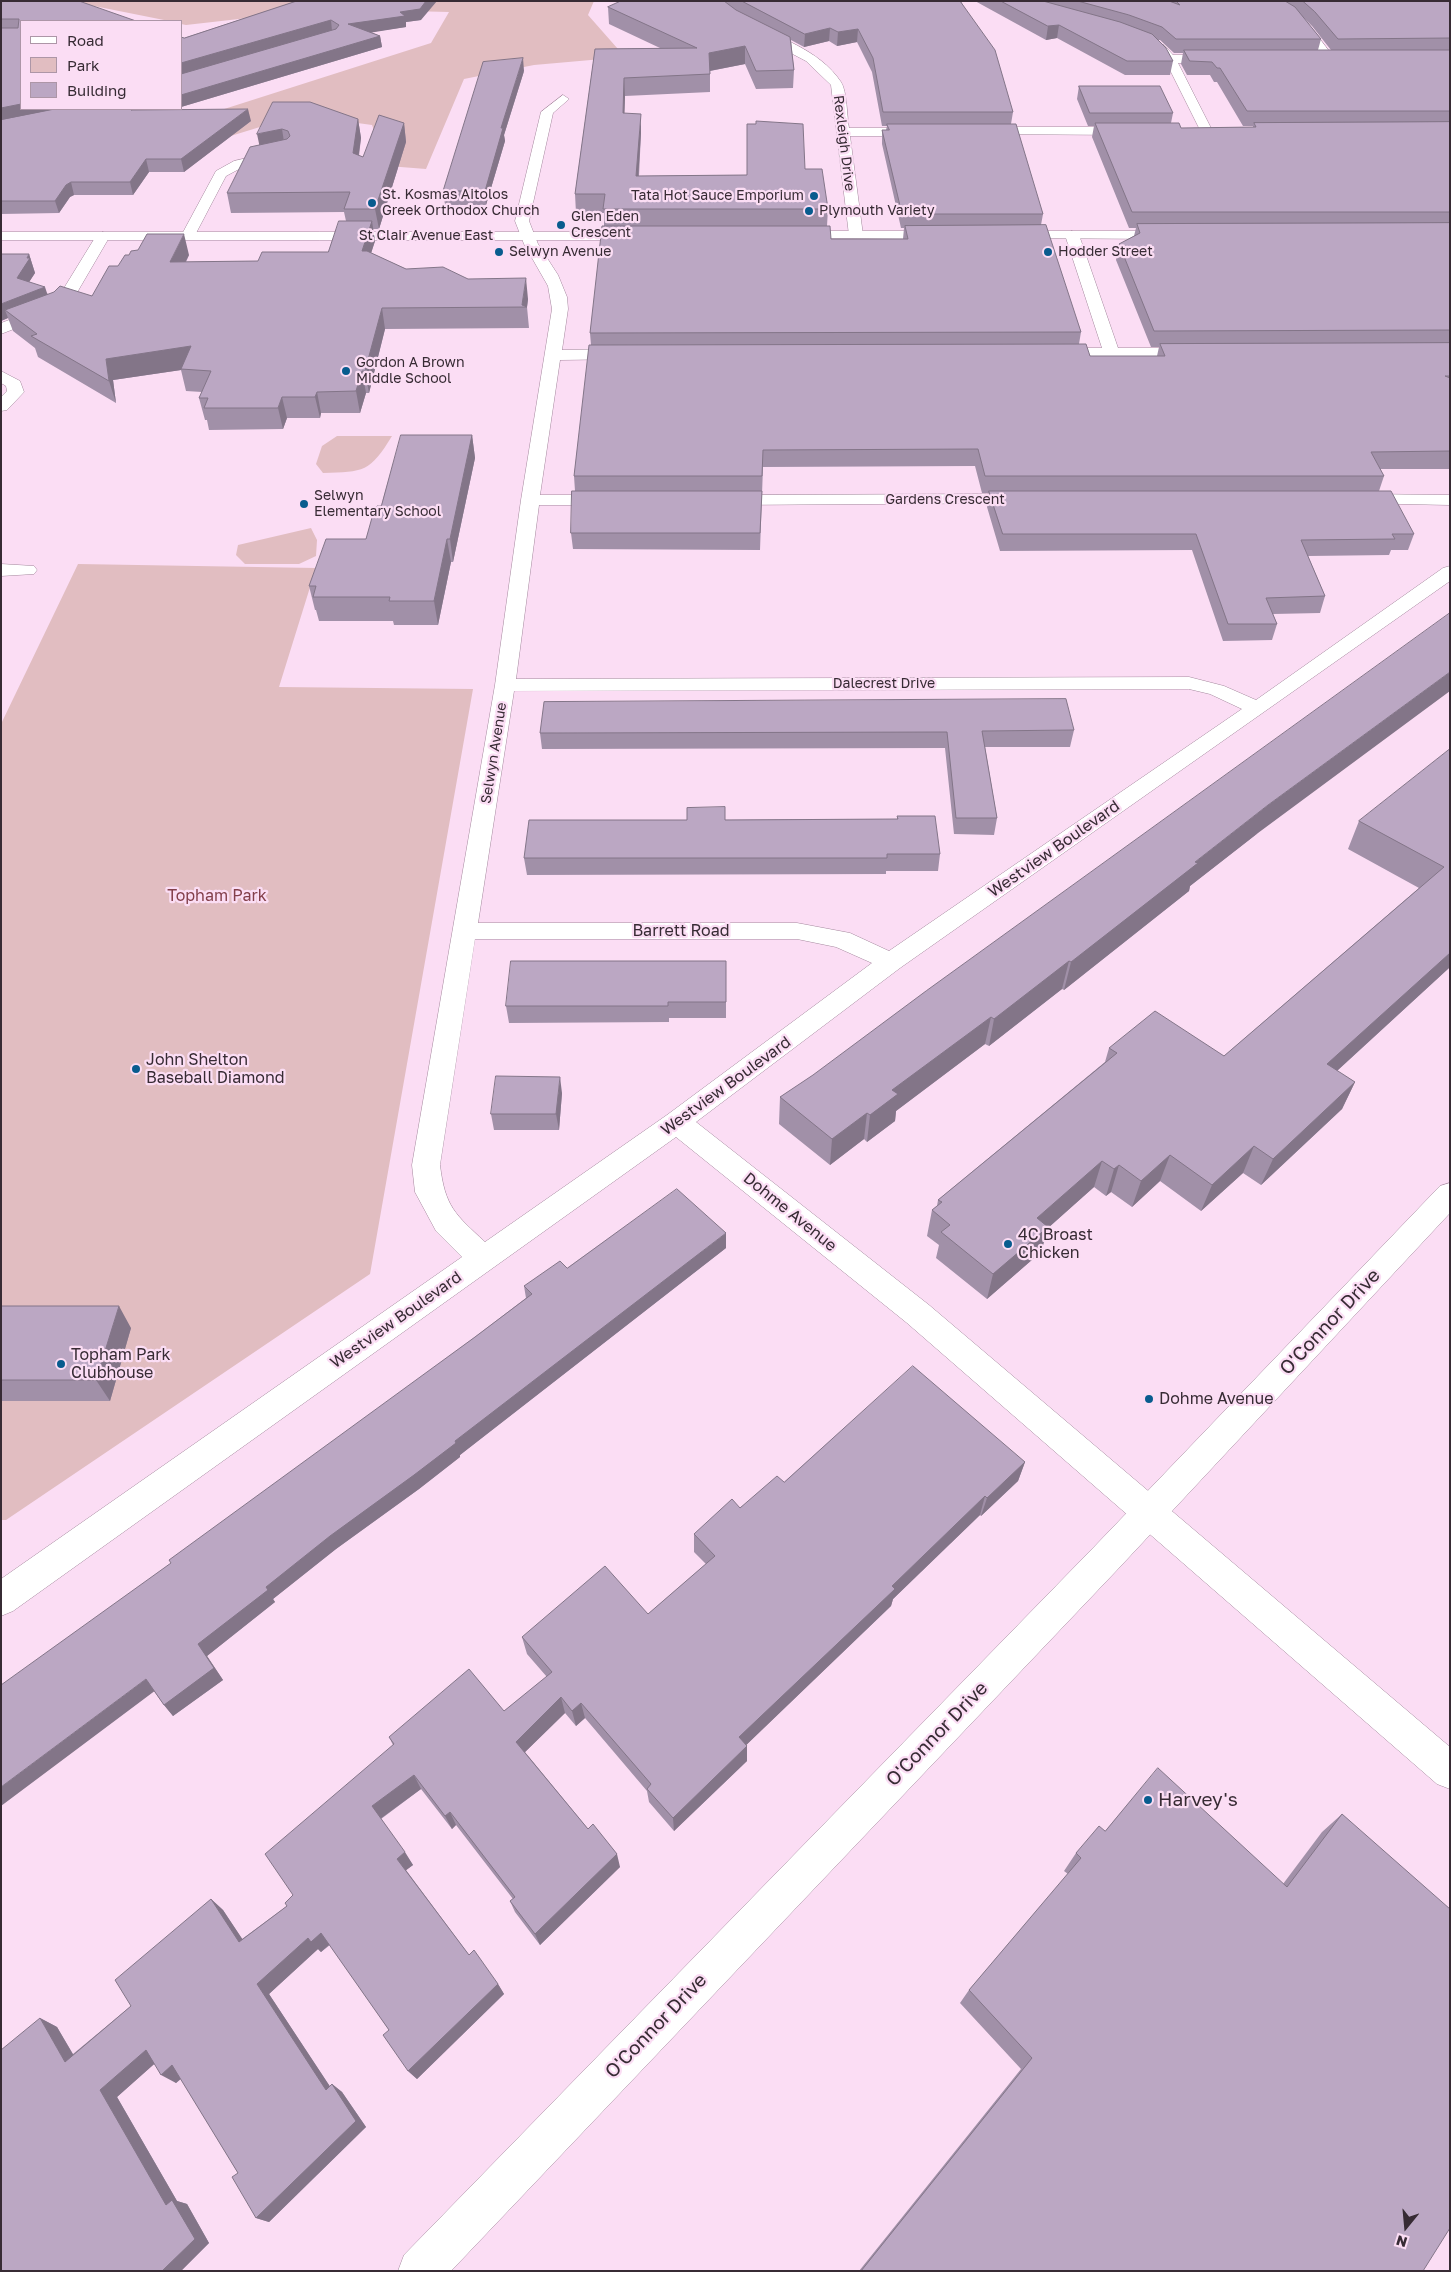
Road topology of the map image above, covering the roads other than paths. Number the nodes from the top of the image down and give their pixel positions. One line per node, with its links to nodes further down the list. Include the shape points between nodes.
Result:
1 (709, 1): 12 (street, Rexleigh Drive, via 738,21 810,58 829,73 837,86)
2 (1268, 1): 4 (street, via 1297,18 1334,58)
3 (1148, 40): 5 (street, via 1160,47)
4 (1310, 58)
5 (1170, 59): 6 (street); 9 (street)
6 (1233, 59)
7 (563, 99): 24 (street, via 552,105 545,117 522,221)
8 (1193, 130): 9 (street)
9 (1206, 130): 10 (street)
10 (1221, 130)
11 (1146, 131): 14 (street)
12 (843, 132): 13 (street); 16 (street, Rexleigh Drive)
13 (928, 132)
14 (968, 132)
15 (285, 154): 23 (street, via 239,164 221,174)
16 (856, 235): 17 (street); 26 (street)
17 (954, 235)
18 (993, 235): 19 (street)
19 (1072, 235): 20 (street); 29 (street)
20 (1189, 235)
21 (1, 236): 22 (street, St Clair Avenue East)
22 (103, 236): 23 (street, St Clair Avenue East); 27 (street, via 67,296 56,308)
23 (188, 236): 24 (street, St Clair Avenue East)
24 (525, 236): 25 (street, St Clair Avenue East); 32 (street, Selwyn Avenue, via 554,279 561,300)
25 (648, 236)
26 (776, 236)
27 (1, 329)
28 (1033, 353): 29 (street)
29 (1112, 353): 30 (street)
30 (1211, 353)
31 (646, 354): 32 (street)
32 (553, 355): 36 (street, Selwyn Avenue)
33 (1, 376): 34 (street, via 14,384 16,392)
34 (1, 406)
35 (1337, 499): 40 (street)
36 (530, 500): 37 (street); 44 (street, Selwyn Avenue)
37 (630, 500)
38 (710, 500): 39 (street, Gardens Crescent)
39 (1048, 500)
40 (1450, 500)
41 (1, 570): 42 (street)
42 (27, 570)
43 (1450, 572): 45 (street, Westview Boulevard)
44 (505, 684): 45 (street, Dalecrest Drive, via 1188,683 1217,690); 46 (street, Selwyn Avenue)
45 (1257, 708): 47 (street, Westview Boulevard)
46 (465, 931): 47 (street, Barrett Road, via 798,931 840,939); 50 (street, Selwyn Avenue, via 426,1165 428,1192 446,1223)
47 (891, 962): 48 (street, Westview Boulevard)
48 (677, 1122): 50 (street, Westview Boulevard); 51 (street, Dohme Avenue, via 918,1314)
49 (1450, 1194): 51 (street, O'Connor Drive)
50 (483, 1259): 52 (street, Westview Boulevard)
51 (1148, 1514): 53 (street, Dohme Avenue); 54 (street, O'Connor Drive)
52 (1, 1599)
53 (1450, 1771)
54 (420, 2271)

